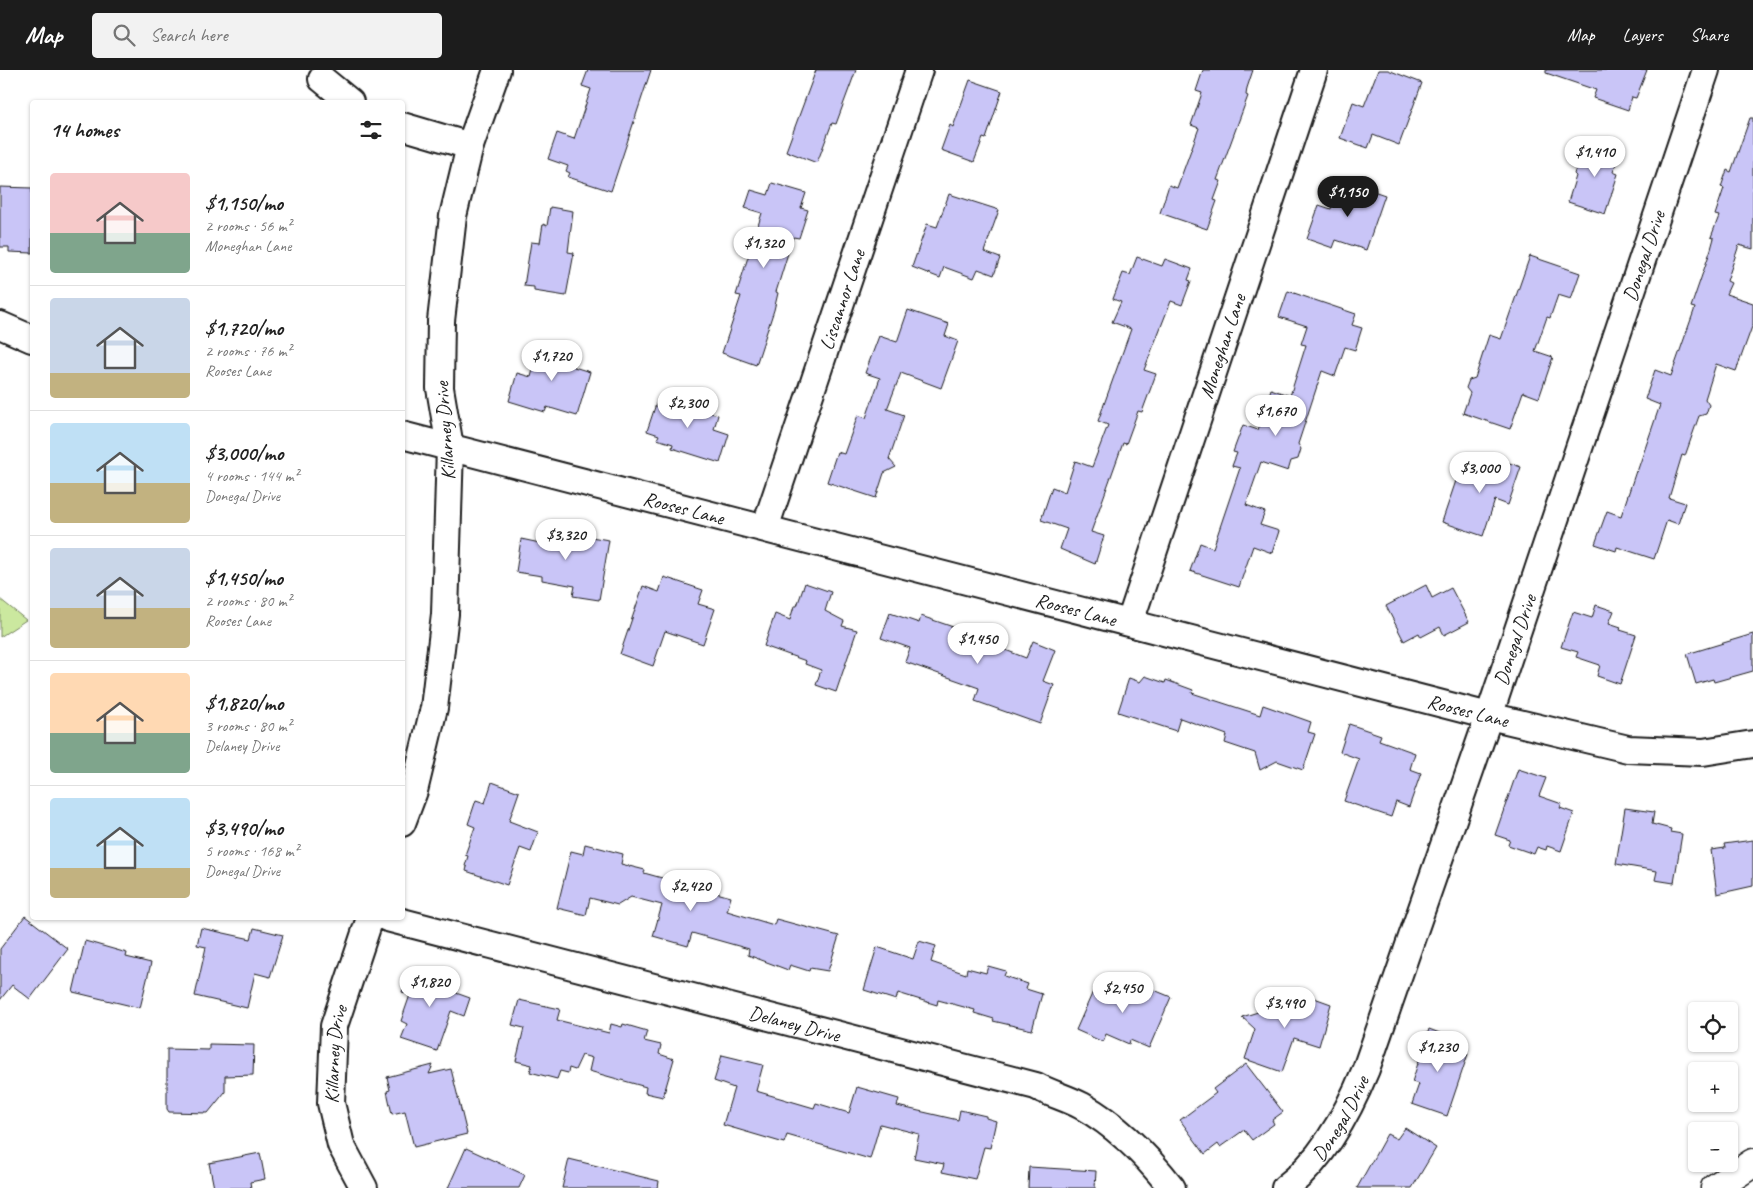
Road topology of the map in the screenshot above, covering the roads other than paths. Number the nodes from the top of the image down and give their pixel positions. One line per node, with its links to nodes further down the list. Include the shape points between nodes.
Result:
1 (497, 70): 8 (street, Killarney Drive)
2 (919, 70): 13 (street, Liscannor Lane)
3 (1314, 70): 14 (street, Moneghan Lane)
4 (1706, 70): 15 (street, Donegal Drive)
5 (322, 79): 6 (street)
6 (348, 100)
7 (405, 127): 8 (street)
8 (470, 146): 12 (street, Killarney Drive, via 453,216 441,321 440,388)
9 (0, 325): 10 (street)
10 (30, 338)
11 (405, 436): 12 (street, Rooses Lane)
12 (450, 447): 13 (street, Rooses Lane); 17 (street, Killarney Drive, via 445,614 434,708)
13 (765, 528): 14 (street, Rooses Lane)
14 (1130, 622): 15 (street, Rooses Lane)
15 (1489, 716): 16 (street, Rooses Lane, via 1628,749 1703,752); 23 (street, Donegal Drive, via 1366,1070 1339,1125 1298,1179)
16 (1753, 744)
17 (405, 816)
18 (369, 920): 21 (street, Killarney Drive, via 334,1026 331,1103 341,1145)
19 (394, 920): 22 (street, Delaney Drive, via 1036,1086 1080,1105 1115,1128 1152,1162)
20 (1753, 1163): 24 (main road)
21 (364, 1188)
22 (1172, 1188)
23 (1285, 1188)
24 (1715, 1188)

